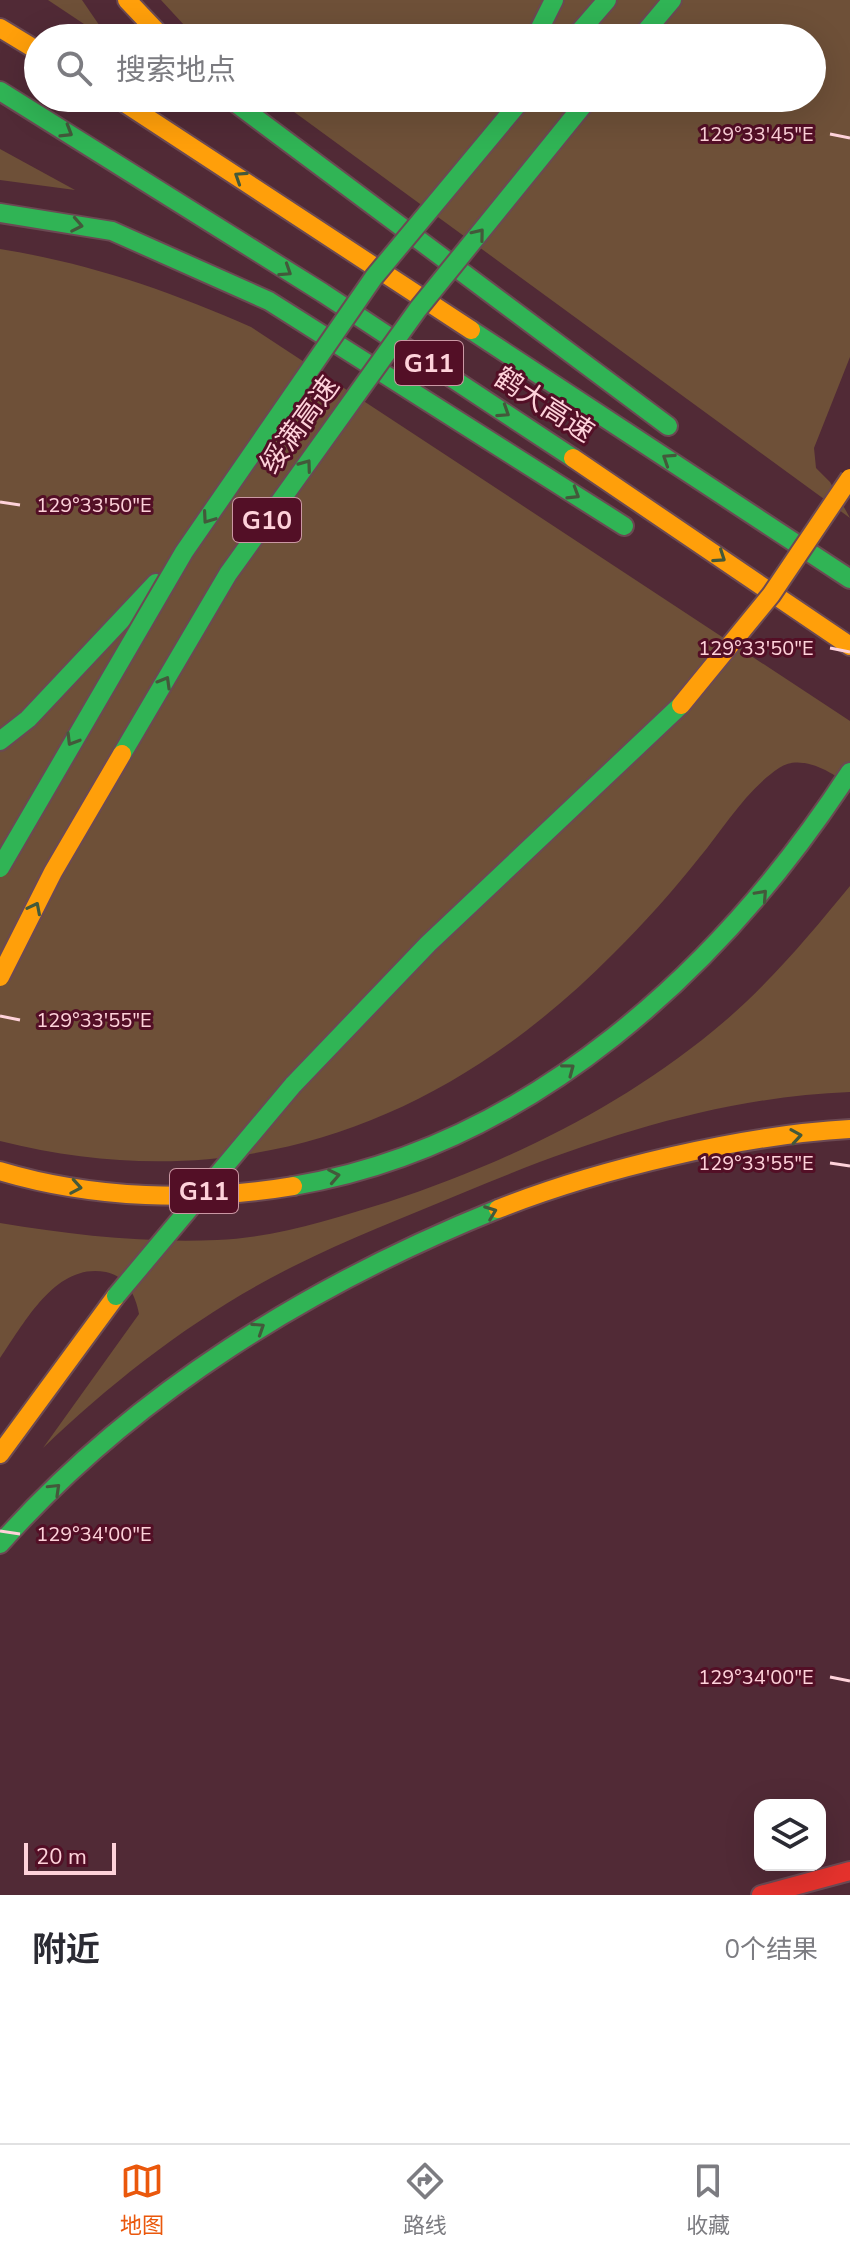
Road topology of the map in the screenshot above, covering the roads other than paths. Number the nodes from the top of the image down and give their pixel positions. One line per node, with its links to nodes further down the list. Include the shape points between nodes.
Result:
1 (127, 0): 5 (main road)
2 (554, 0): 6 (main road)
3 (607, 0): 7 (main road)
4 (672, 0): 8 (main road)
5 (150, 24)
6 (542, 24)
7 (586, 24)
8 (652, 24)
9 (0, 28): 10 (main road)
10 (24, 43)
11 (0, 91): 12 (main road, 鹤大高速 / G11, one-way to 12)
12 (24, 106)
13 (35, 112): 30 (main road, 鹤大高速 / G11, one-way to 30, via 575,458)
14 (138, 112): 27 (main road, 鹤大高速 / G11, one-way to 14)
15 (248, 112): 21 (main road)
16 (511, 112): 20 (main road, 绥满高速 / G10, bridge)
17 (578, 112): 34 (main road, 绥满高速 / G10, one-way to 17, bridge, via 53,872 228,574 418,309)
18 (461, 144): 20 (main road, bridge)
19 (0, 213): 24 (main road, one-way to 24, via 112,231 269,301)
20 (374, 277): 25 (main road, 绥满高速 / G10, one-way to 25, bridge)
21 (684, 437)
22 (850, 478): 37 (main road, G11, bridge, via 748,627 681,705 428,944 293,1085 116,1296)
23 (799, 523): 26 (main road)
24 (634, 533)
25 (184, 552): 31 (main road, bridge, via 38,709); 33 (main road, 绥满高速 / G10, one-way to 33, bridge)
26 (850, 560)
27 (850, 579)
28 (742, 601): 29 (main road)
29 (769, 618)
30 (850, 646)
31 (0, 741)
32 (850, 772): 36 (main road, one-way to 32, via 108,1193 195,1195 275,1188 364,1170 455,1135 542,1089 687,972 764,893)
33 (0, 868)
34 (0, 977)
35 (850, 1129): 38 (main road, one-way to 35, via 99,1445 206,1362 311,1294 422,1239 555,1187 694,1151)
36 (0, 1171)
37 (0, 1454)
38 (0, 1544)
39 (850, 1871): 40 (main road)
40 (761, 1895)

